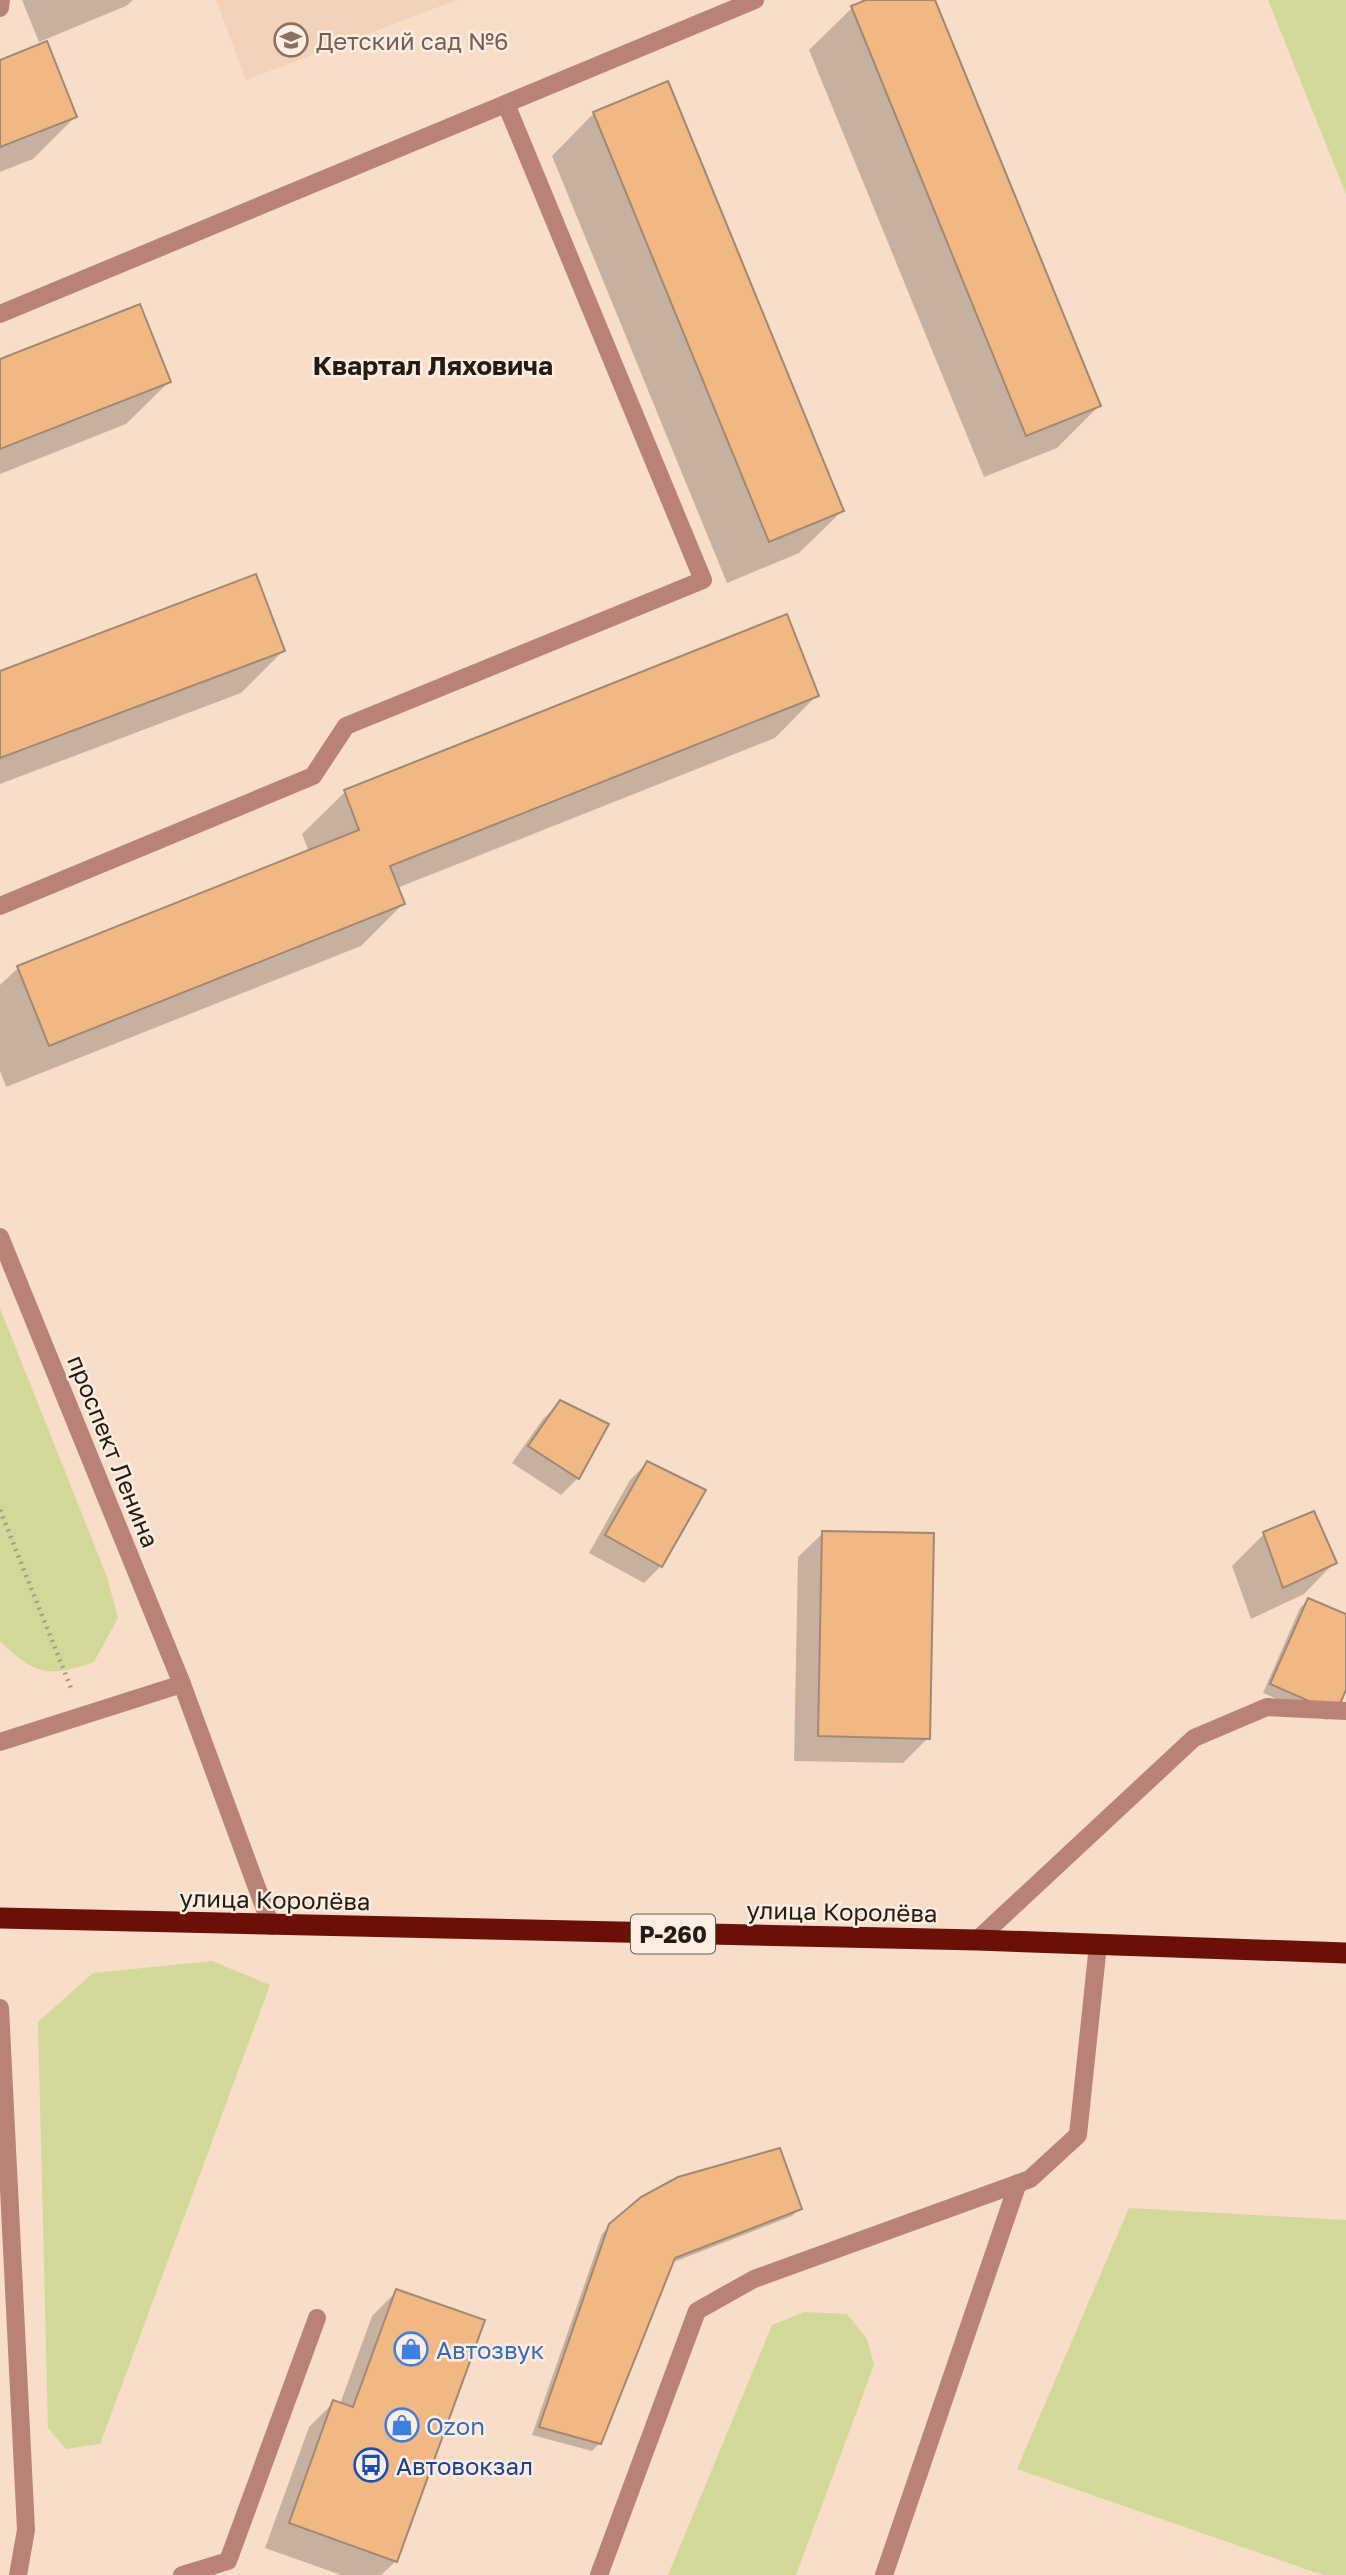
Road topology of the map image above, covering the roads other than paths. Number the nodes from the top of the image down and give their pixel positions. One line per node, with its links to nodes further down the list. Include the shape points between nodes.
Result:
1 (1, 0): 3 (street)
2 (755, 0): 4 (street)
3 (0, 8)
4 (506, 104): 5 (street); 6 (street, via 703,580 346,726 313,776)
5 (0, 314)
6 (0, 906)
7 (0, 1237): 8 (street, проспект Ленина)
8 (182, 1684): 10 (street); 12 (street, проспект Ленина)
9 (1346, 1711): 13 (street, via 1267,1707 1194,1738)
10 (0, 1742)
11 (0, 1918): 12 (highway, улица Королёва / Р-260)
12 (271, 1926): 13 (highway, улица Королёва / Р-260)
13 (977, 1940): 14 (highway, улица Королёва / Р-260)
14 (1098, 1945): 15 (highway, улица Королёва / Р-260); 18 (street, via 1078,2135 1030,2179)
15 (1346, 1953)
16 (0, 2008): 17 (street)
17 (1, 2054): 20 (street, via 26,2530)
18 (1018, 2182): 22 (street, via 754,2279 697,2311); 23 (street)
19 (317, 2318): 21 (street, via 228,2561)
20 (18, 2575)
21 (182, 2575)
22 (599, 2575)
23 (884, 2575)

